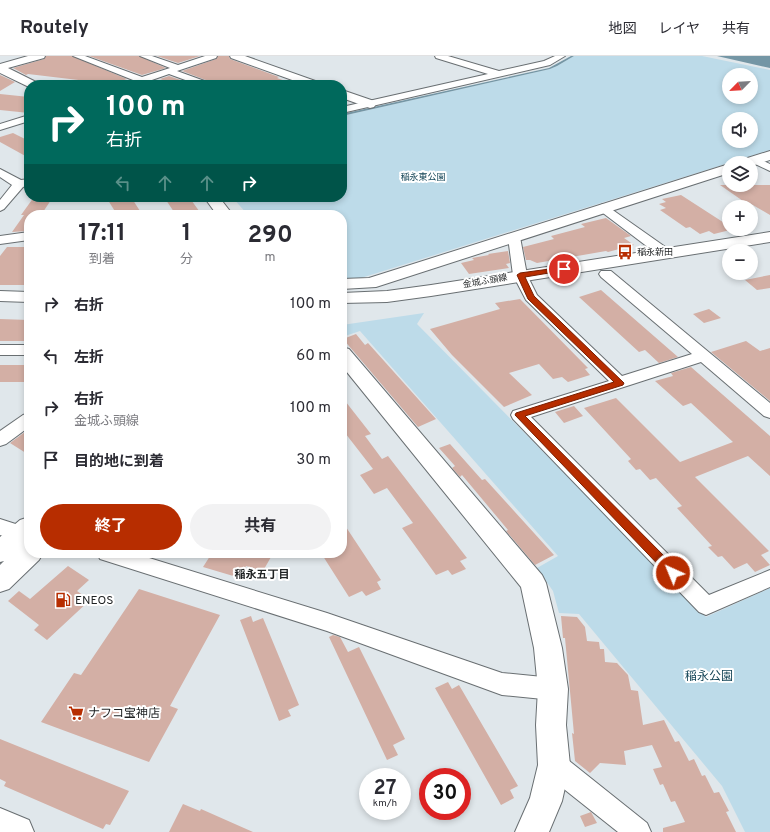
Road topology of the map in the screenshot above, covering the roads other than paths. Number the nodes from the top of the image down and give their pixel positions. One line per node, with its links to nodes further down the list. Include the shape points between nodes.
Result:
1 (40, 56): 8 (street)
2 (77, 56): 12 (street)
3 (144, 56): 9 (street)
4 (213, 56): 9 (street)
5 (235, 56): 14 (street)
6 (439, 56): 10 (street)
7 (561, 56): 10 (street, via 547,64)
8 (0, 68): 11 (street)
9 (174, 70): 12 (street); 13 (street)
10 (500, 74): 16 (street)
11 (24, 80)
12 (142, 80)
13 (196, 80)
14 (303, 80)
15 (347, 96): 16 (street)
16 (370, 104): 17 (street)
17 (347, 109)
18 (24, 120): 19 (street)
19 (0, 127)
20 (770, 155): 21 (street)
21 (758, 159)
22 (758, 164): 23 (street)
23 (770, 168)
24 (722, 170): 29 (street)
25 (0, 172): 26 (street)
26 (24, 183): 28 (street)
27 (215, 202): 30 (street)
28 (0, 207)
29 (603, 208): 32 (street); 37 (street)
30 (222, 210)
31 (24, 237): 34 (street)
32 (514, 237): 40 (street); 41 (street, via 370,283)
33 (770, 237): 37 (street, 金城ふ頭線)
34 (0, 240)
35 (770, 246): 36 (street)
36 (758, 248)
37 (666, 254): 40 (street, 金城ふ頭線)
38 (722, 254): 39 (street, 金城ふ頭線)
39 (606, 274): 40 (street, 金城ふ頭線); 50 (street)
40 (523, 281): 44 (street, 金城ふ頭線, via 369,299); 47 (street, 金城ふ頭線, via 406,307); 52 (street, via 531,297)
41 (347, 284)
42 (0, 296): 43 (street)
43 (24, 296)
44 (347, 298)
45 (0, 306): 46 (street)
46 (24, 306)
47 (347, 309)
48 (0, 350): 49 (street)
49 (24, 350)
50 (703, 356): 52 (street); 53 (street)
51 (347, 359): 61 (street, via 532,583 548,648)
52 (620, 383): 59 (street, via 519,415 706,606)
53 (770, 412)
54 (24, 423): 55 (street)
55 (0, 440)
56 (20, 535): 57 (street); 60 (street)
57 (0, 552)
58 (123, 558): 61 (street, via 327,622 502,684)
59 (770, 578)
60 (0, 580)
61 (553, 689): 62 (street)
62 (554, 765): 65 (street, via 546,801); 66 (street)
63 (0, 825): 64 (street)
64 (17, 832)
65 (532, 832)
66 (638, 832)

